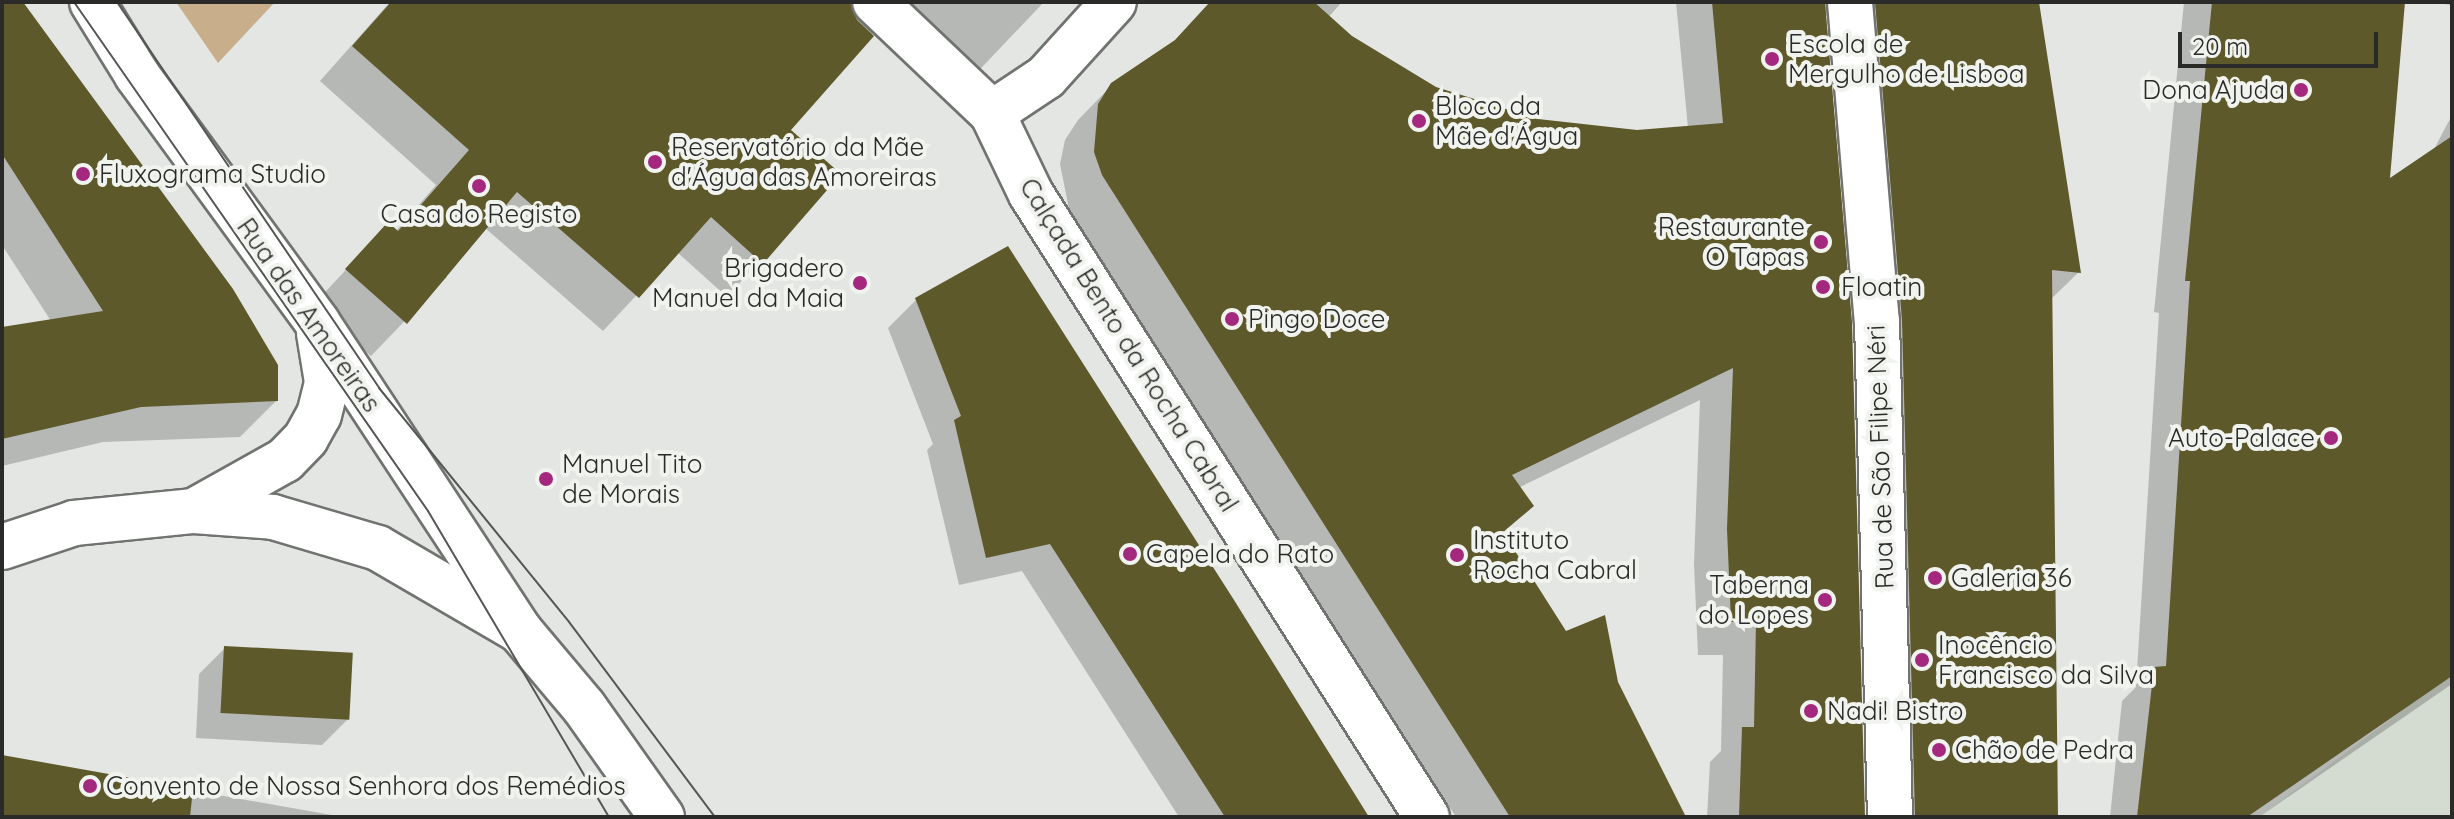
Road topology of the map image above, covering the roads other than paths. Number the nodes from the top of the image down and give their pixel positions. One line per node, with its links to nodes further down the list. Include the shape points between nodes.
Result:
1 (92, 2): 6 (street, Rua das Amoreiras, via 137,75)
2 (875, 2): 5 (street)
3 (1114, 2): 5 (street, via 1046,77)
4 (1850, 2): 12 (street, Rua de São Filipe Néri, via 1877,321)
5 (992, 113): 11 (street, Calçada Bento da Rocha Cabral, via 1031,194)
6 (317, 322): 7 (street, via 327,382 319,415 306,438 285,460); 9 (street, Rua das Amoreiras)
7 (194, 511): 8 (street, via 74,523); 9 (street, via 273,517 327,529 436,578)
8 (2, 547)
9 (520, 631): 10 (street, via 584,707)
10 (662, 817)
11 (1427, 817)
12 (1890, 817)

